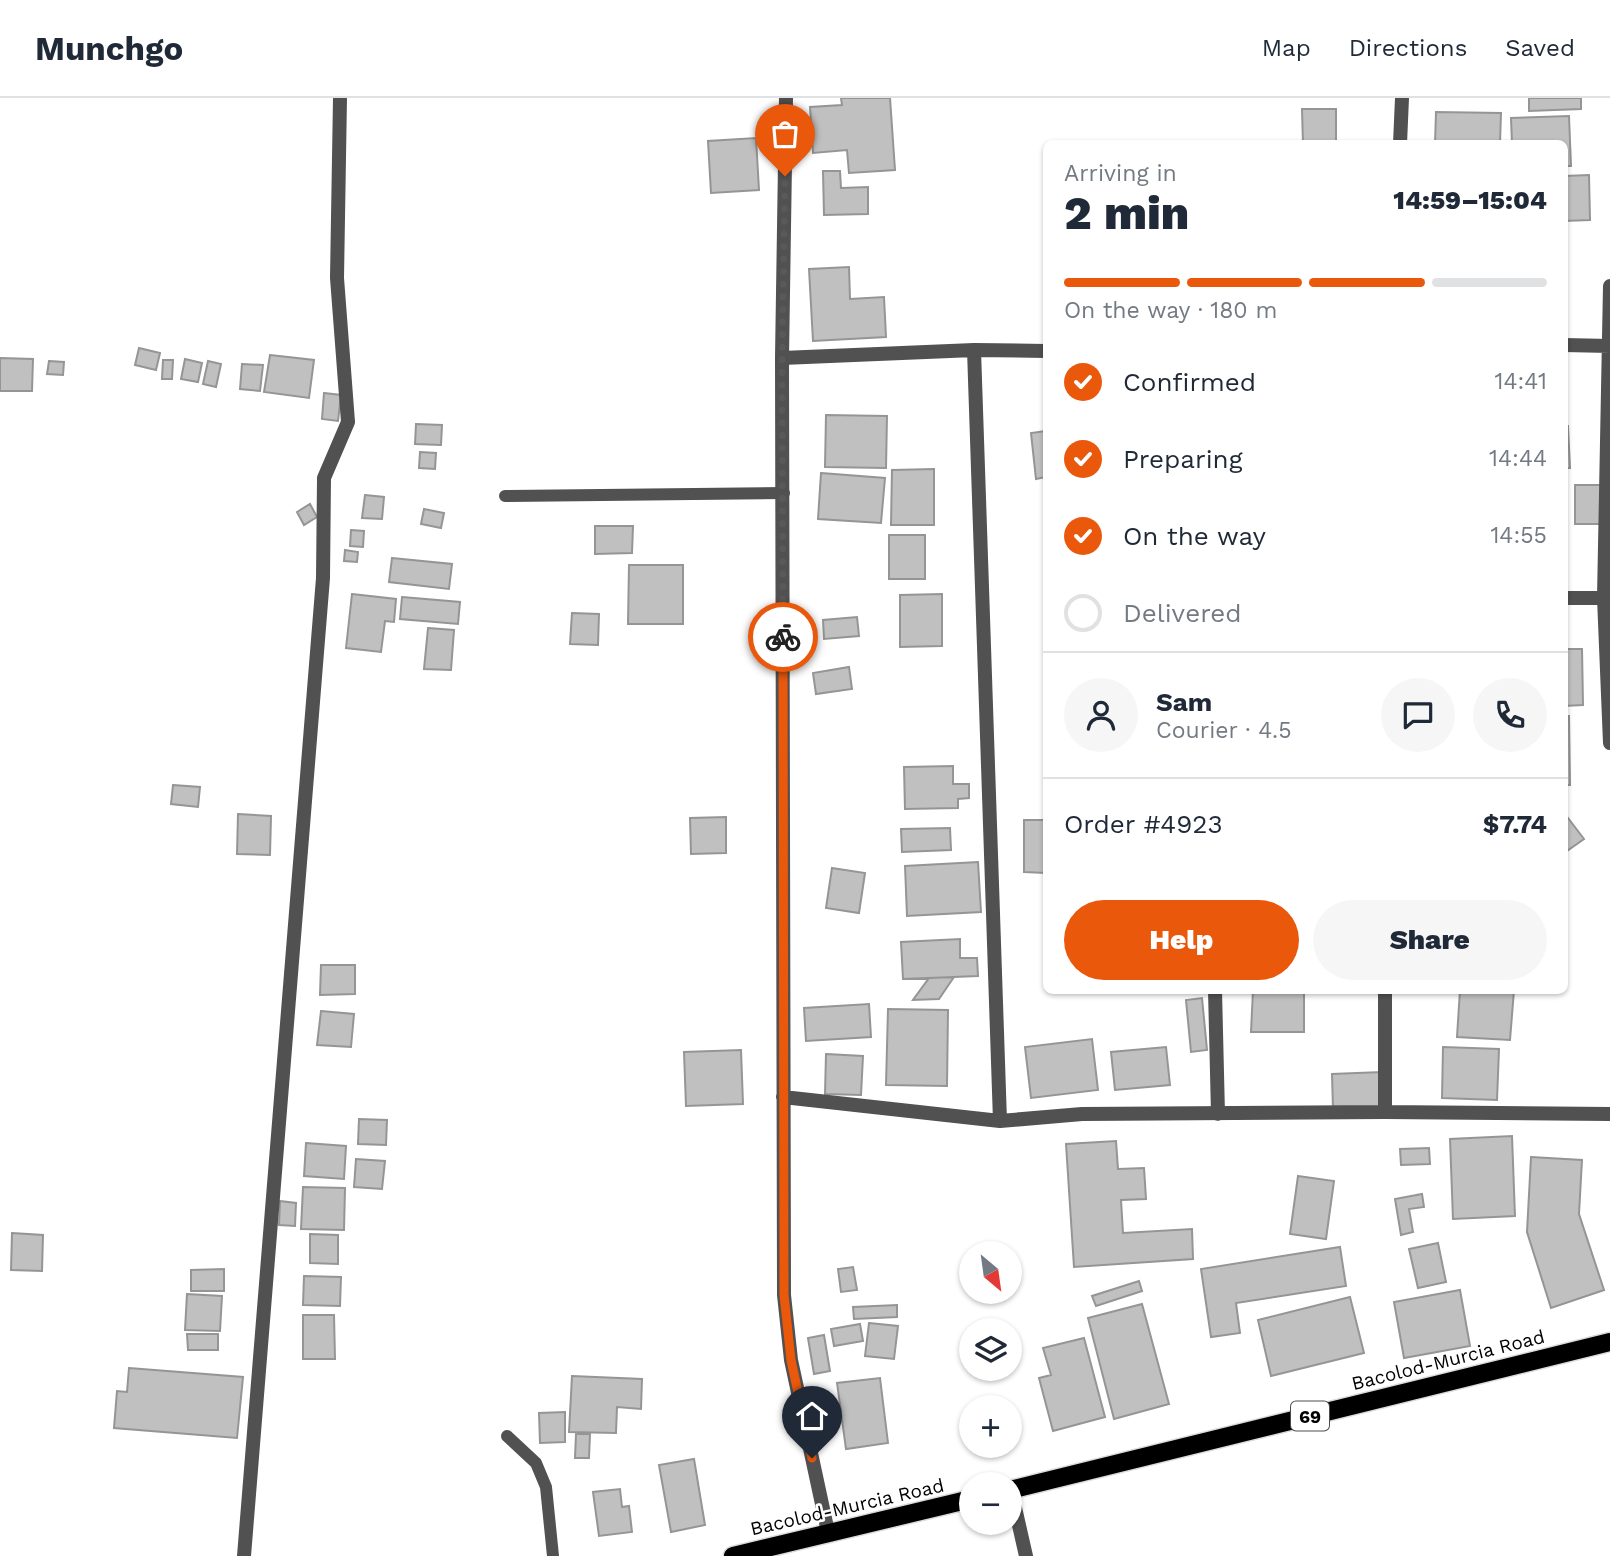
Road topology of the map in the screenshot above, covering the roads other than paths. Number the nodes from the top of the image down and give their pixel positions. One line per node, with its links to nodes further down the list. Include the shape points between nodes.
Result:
1 (340, 98): 29 (street, via 337,278 348,422 324,478 323,578)
2 (786, 98): 10 (street)
3 (1402, 98): 4 (street)
4 (1400, 140)
5 (1610, 286): 7 (street)
6 (1568, 345): 7 (street)
7 (1609, 346): 14 (street)
8 (974, 350): 9 (street); 10 (street); 22 (street)
9 (1043, 351)
10 (782, 358): 11 (street)
11 (784, 493): 12 (lane); 18 (street)
12 (505, 496)
13 (1568, 598): 14 (street)
14 (1604, 598): 15 (street)
15 (1610, 743)
16 (1215, 994): 20 (street)
17 (1385, 994): 19 (street)
18 (783, 1097): 22 (street); 27 (street, via 784,1295 791,1360)
19 (1385, 1112): 20 (street); 21 (street)
20 (1218, 1114): 22 (street, via 1082,1114)
21 (1610, 1114)
22 (1000, 1121)
23 (1610, 1342): 25 (main road, Bacolod-Murcia Road / 69)
24 (507, 1436): 30 (lane, via 536,1462 546,1488)
25 (1022, 1487)
26 (959, 1502): 27 (main road, Bacolod-Murcia Road)
27 (828, 1531): 31 (main road, Bacolod-Murcia Road)
28 (1021, 1535): 32 (street)
29 (244, 1556)
30 (553, 1556)
31 (733, 1556)
32 (1026, 1556)

